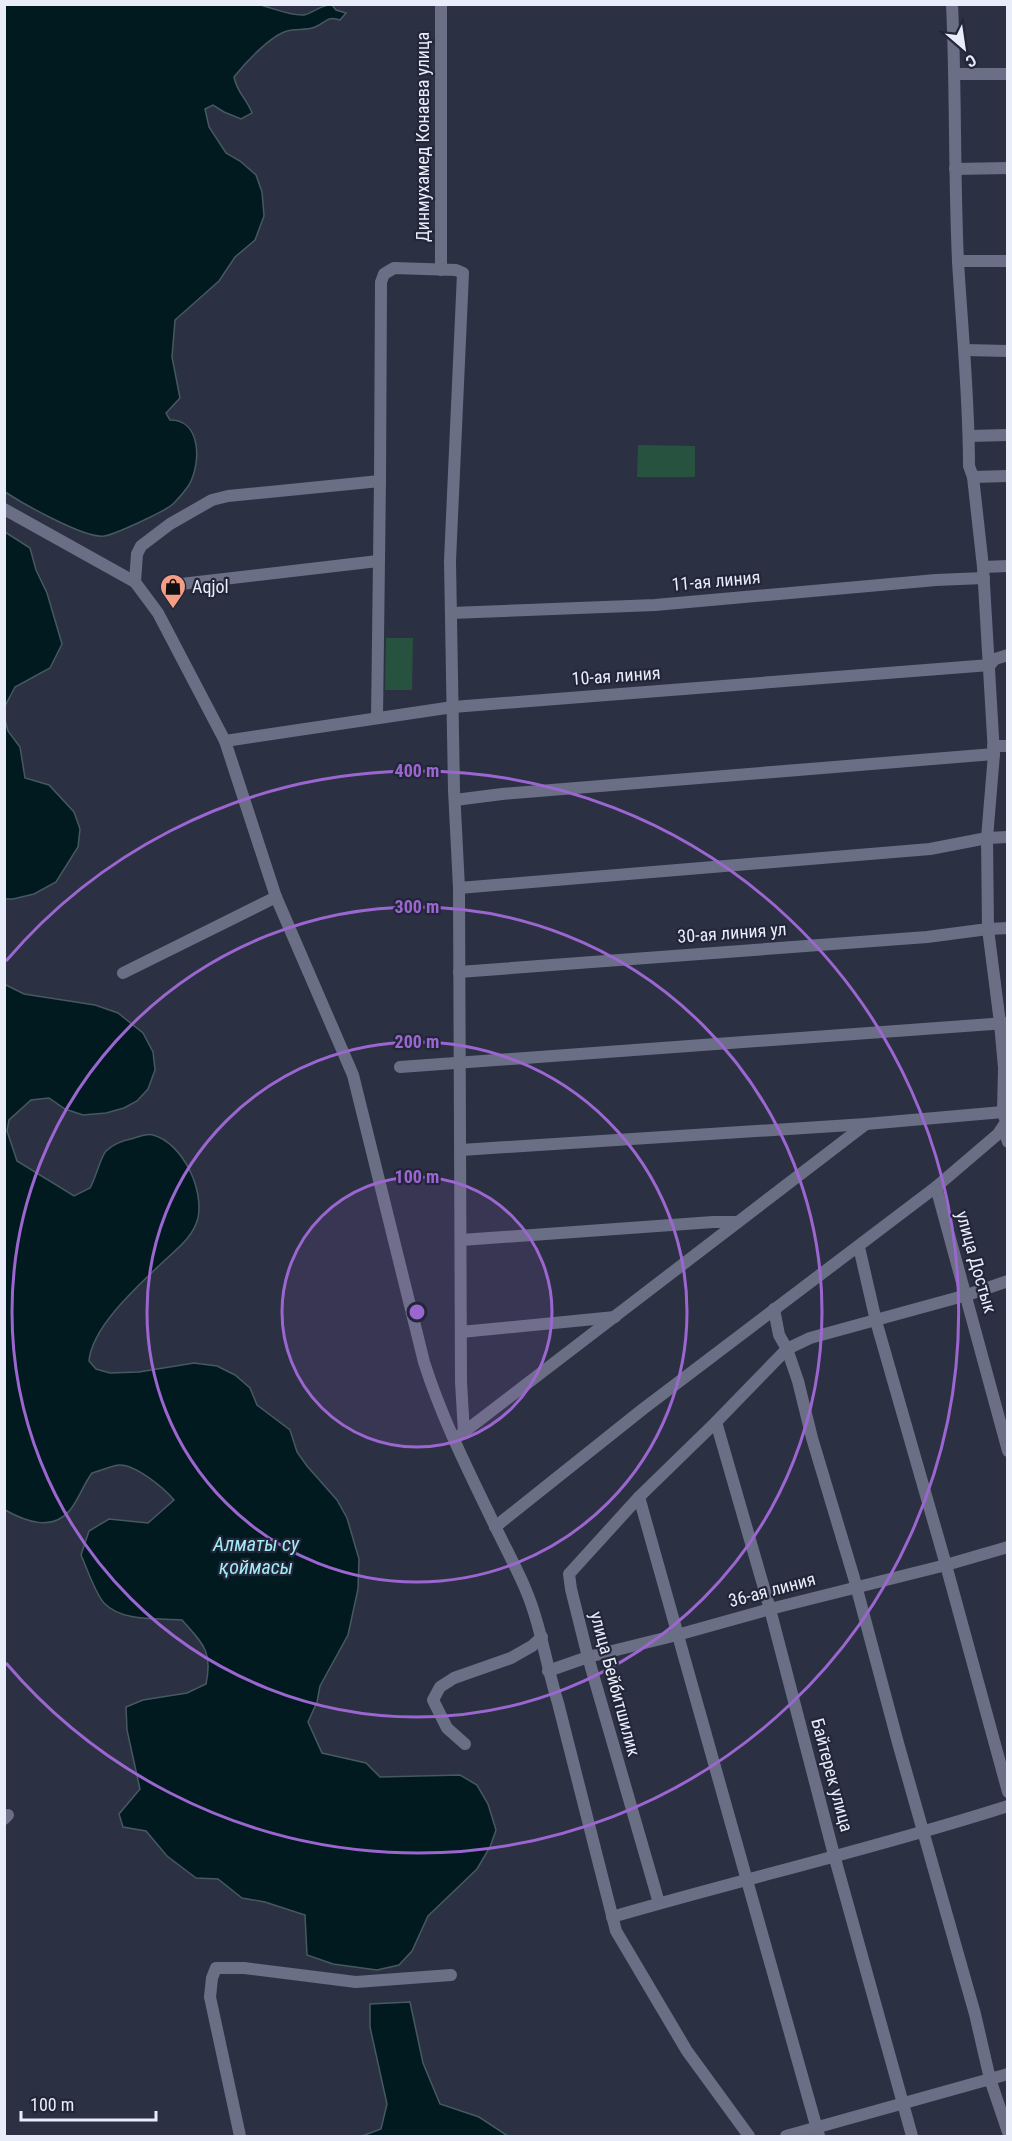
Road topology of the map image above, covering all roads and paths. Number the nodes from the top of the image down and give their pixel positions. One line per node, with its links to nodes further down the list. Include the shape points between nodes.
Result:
1 (441, 4): 9 (street, Динмухамед Конаева улица)
2 (952, 4): 3 (street)
3 (955, 74): 4 (street); 6 (street)
4 (1008, 74)
5 (1008, 168): 6 (street)
6 (955, 169): 7 (street)
7 (958, 261): 8 (street); 10 (street)
8 (1008, 261)
9 (441, 270): 16 (street, via 394,268 384,274 381,282); 23 (street, via 463,273)
10 (965, 351): 11 (street); 13 (street)
11 (1008, 351)
12 (1008, 435): 13 (street)
13 (969, 436): 15 (street)
14 (1008, 476): 15 (street)
15 (973, 477): 20 (street)
16 (380, 481): 18 (street); 21 (street, via 212,500 141,546)
17 (4, 509): 21 (street)
18 (378, 561): 22 (street); 27 (street)
19 (1008, 566): 20 (street, 11-ая линия)
20 (984, 573): 23 (street, 11-ая линия, via 656,604); 25 (street)
21 (135, 582): 28 (street, via 158,613)
22 (181, 584)
23 (451, 613): 26 (street)
24 (1008, 655): 25 (street, 10-ая линия)
25 (990, 665): 26 (street, 10-ая линия); 30 (street)
26 (453, 707): 27 (street, 10-ая линия); 31 (street)
27 (376, 718): 28 (street, 10-ая линия)
28 (225, 741): 35 (street)
29 (1008, 746): 30 (street)
30 (993, 750): 31 (street); 33 (street)
31 (454, 800): 34 (street)
32 (1008, 837): 33 (street)
33 (987, 838): 34 (street, via 930,849); 36 (street)
34 (459, 888): 38 (street)
35 (276, 897): 39 (street); 60 (street, via 353,1075 424,1362 435,1397)
36 (988, 928): 37 (street, 30-ая линия ул); 38 (street, 30-ая линия ул, via 927,937); 40 (street)
37 (1008, 928)
38 (459, 972): 41 (street)
39 (123, 973)
40 (1004, 1023): 41 (street); 43 (street)
41 (459, 1063): 42 (street); 47 (street)
42 (400, 1067)
43 (1004, 1107): 44 (street); 45 (street)
44 (866, 1124): 47 (street); 49 (street)
45 (1003, 1127): 46 (street); 48 (street)
46 (1008, 1142)
47 (461, 1150): 50 (street)
48 (936, 1187): 51 (street); 53 (street, улица Достык)
49 (738, 1222): 50 (street); 55 (street)
50 (461, 1240): 57 (street)
51 (859, 1247): 54 (street); 56 (street)
52 (1008, 1281): 53 (street)
53 (967, 1295): 56 (street); 61 (street, улица Достык)
54 (774, 1309): 58 (street, via 779,1335); 63 (street)
55 (615, 1317): 57 (street); 60 (street)
56 (876, 1321): 58 (street, via 810,1338); 65 (street)
57 (461, 1332): 60 (street)
58 (787, 1349): 59 (street); 66 (street)
59 (716, 1422): 62 (street); 67 (street, Байтерек улица)
60 (458, 1436): 63 (street)
61 (1008, 1451)
62 (639, 1497): 68 (street); 70 (street, улица Бейбитшилик, via 569,1574)
63 (495, 1527): 69 (street, via 525,1589)
64 (1008, 1548): 65 (street, 36-ая линия)
65 (946, 1566): 66 (street, 36-ая линия); 73 (street)
66 (855, 1588): 67 (street, 36-ая линия); 75 (street)
67 (770, 1609): 68 (street, 36-ая линия); 76 (street, Байтерек улица)
68 (677, 1635): 70 (street, 36-ая линия); 77 (street)
69 (542, 1637): 71 (street); 72 (street, via 510,1658 440,1687 433,1700 447,1728)
70 (588, 1657): 71 (street, 36-ая линия); 78 (street, улица Бейбитшилик)
71 (548, 1671): 79 (street)
72 (465, 1744)
73 (1008, 1792)
74 (1008, 1806): 75 (street)
75 (923, 1833): 76 (street); 82 (street)
76 (834, 1855): 77 (street); 83 (street, Байтерек улица)
77 (746, 1880): 78 (street); 84 (street)
78 (659, 1903): 79 (street)
79 (612, 1917): 87 (street, via 616,1931 687,2051)
80 (451, 1975): 86 (street, via 356,1982 216,1968 210,1997)
81 (1008, 2074): 82 (street)
82 (990, 2079): 83 (street); 85 (street)
83 (901, 2104): 84 (street); 89 (street, Байтерек улица)
84 (818, 2132): 88 (street)
85 (1008, 2132)
86 (240, 2136)
87 (749, 2136)
88 (786, 2136)
89 (912, 2136)

